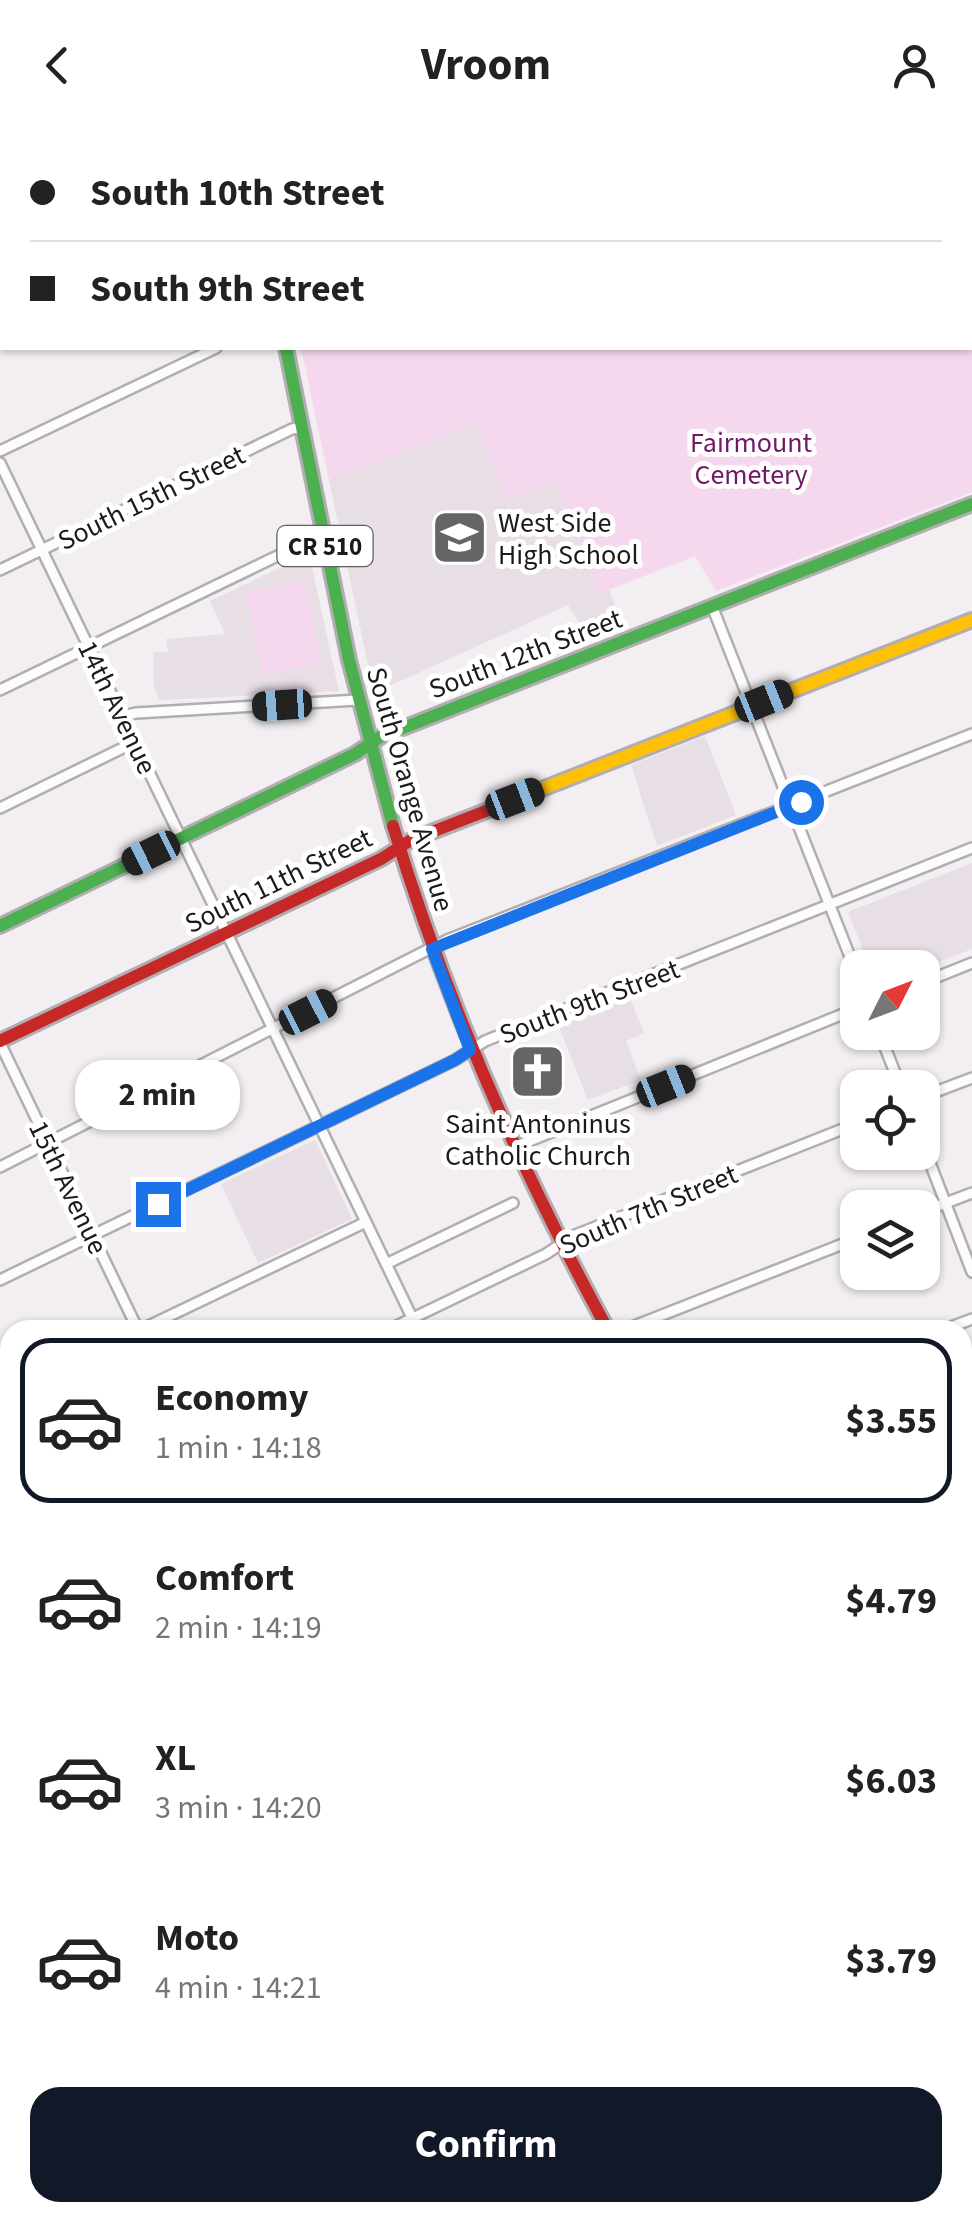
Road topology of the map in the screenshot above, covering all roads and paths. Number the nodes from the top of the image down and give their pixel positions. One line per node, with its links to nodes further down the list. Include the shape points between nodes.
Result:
1 (212, 350): 4 (street)
2 (286, 350): 3 (street, South Orange Avenue / CR 510)
3 (304, 427): 7 (street, South Orange Avenue / CR 510); 8 (street, South 15th Street)
4 (0, 451)
5 (0, 463): 8 (street, 14th Avenue)
6 (972, 504): 10 (street, South 12th Street)
7 (323, 534): 12 (street); 14 (street, South Orange Avenue / CR 510)
8 (42, 549): 9 (street, South 15th Street); 12 (street, 14th Avenue)
9 (0, 570)
10 (712, 606): 15 (street); 19 (street, South 12th Street)
11 (972, 620): 15 (street, South 11th Street)
12 (88, 645): 13 (street); 16 (street, 14th Avenue)
13 (0, 690)
14 (358, 700): 16 (street); 19 (street, South Orange Avenue / CR 510)
15 (752, 706): 20 (street); 23 (street, South 11th Street)
16 (122, 716): 18 (street, 14th Avenue)
17 (972, 734): 20 (street)
18 (135, 742): 21 (street); 22 (street, 14th Avenue)
19 (369, 744): 22 (street, South 12th Street); 23 (street, South Orange Avenue / CR 510)
20 (791, 806): 25 (street); 28 (street)
21 (0, 808)
22 (181, 838): 26 (street, South 12th Street); 27 (street, 14th Avenue)
23 (398, 848): 27 (street, South 11th Street); 28 (street, South Orange Avenue / CR 510)
24 (972, 848): 25 (street, South 9th Street)
25 (828, 904): 29 (street); 35 (street, South 9th Street)
26 (0, 926)
27 (227, 933): 33 (street, 14th Avenue); 34 (street, South 11th Street)
28 (432, 949): 33 (street); 35 (street, South Orange Avenue / CR 510)
29 (847, 950)
30 (972, 963): 31 (street)
31 (940, 975)
32 (840, 1015): 41 (street)
33 (273, 1029): 38 (street, 14th Avenue); 40 (street)
34 (0, 1042): 40 (street, 15th Avenue)
35 (470, 1050): 38 (street, South 9th Street); 41 (street, South Orange Avenue / CR 510)
36 (972, 1078): 37 (street)
37 (940, 1090)
38 (320, 1127): 48 (street, 14th Avenue); 49 (street, South 9th Street)
39 (840, 1130): 50 (street, South 7th Street)
40 (48, 1142): 42 (street); 49 (street, 15th Avenue)
41 (512, 1148): 50 (street, South Orange Avenue / CR 510)
42 (0, 1166)
43 (933, 1170): 46 (street)
44 (972, 1194): 46 (street)
45 (513, 1203): 52 (street)
46 (946, 1203): 47 (street); 53 (street)
47 (940, 1205)
48 (366, 1222): 52 (street, 14th Avenue); 57 (street)
49 (93, 1236): 54 (street, South 9th Street); 56 (street, 15th Avenue)
50 (559, 1245): 55 (street, South 7th Street); 59 (street, South Orange Avenue / CR 510)
51 (840, 1245): 60 (street)
52 (386, 1264): 55 (street, 14th Avenue)
53 (972, 1272)
54 (0, 1280)
55 (412, 1318): 58 (street, South 7th Street)
56 (134, 1320)
57 (160, 1320)
58 (408, 1320)
59 (602, 1320)
60 (649, 1320)

